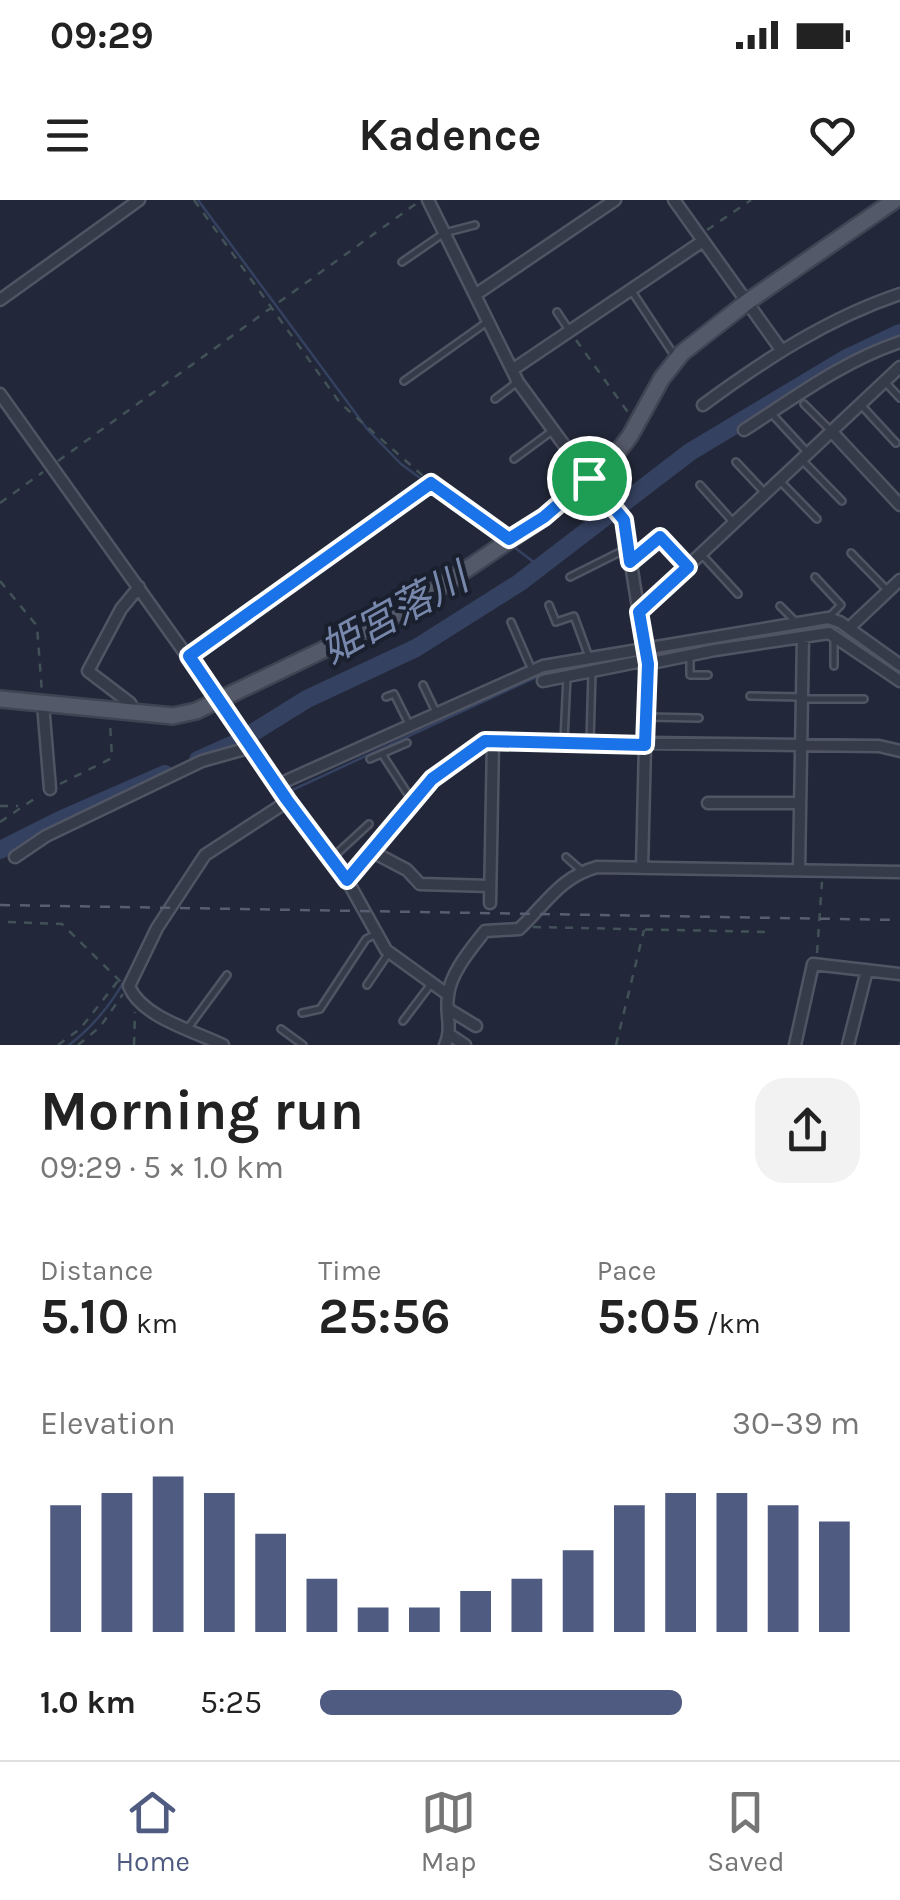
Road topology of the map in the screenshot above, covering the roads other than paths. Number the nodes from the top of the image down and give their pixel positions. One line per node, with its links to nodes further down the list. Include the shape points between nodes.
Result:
1 (138, 200): 13 (street)
2 (425, 200): 7 (street)
3 (615, 200): 12 (street)
4 (674, 200): 8 (street)
5 (895, 200): 14 (main road)
6 (475, 225): 7 (lane)
7 (444, 233): 9 (lane); 12 (street)
8 (701, 238): 10 (street); 14 (street)
9 (402, 262)
10 (630, 290): 17 (street); 20 (lane)
11 (900, 294): 19 (street)
12 (475, 295): 16 (street)
13 (0, 300)
14 (746, 302): 19 (street); 20 (main road)
15 (557, 312): 17 (lane)
16 (488, 322): 22 (street); 23 (lane)
17 (570, 331): 22 (street)
18 (900, 342): 32 (street, via 864,356)
19 (782, 352): 31 (street)
20 (677, 360): 41 (main road)
21 (900, 368): 25 (street)
22 (512, 370): 24 (street)
23 (404, 381)
24 (518, 382): 28 (lane); 33 (street)
25 (885, 382): 27 (lane); 30 (street)
26 (0, 394): 56 (street)
27 (900, 398)
28 (495, 399)
29 (804, 404): 35 (lane)
30 (860, 405): 35 (street); 36 (lane)
31 (704, 406)
32 (771, 413): 34 (street); 37 (lane)
33 (554, 430): 38 (lane); 41 (street)
34 (744, 430)
35 (832, 432): 37 (street); 45 (street)
36 (896, 442)
37 (806, 457): 40 (street); 44 (lane)
38 (514, 459)
39 (736, 462): 43 (lane)
40 (780, 480): 43 (street); 46 (lane)
41 (594, 483): 48 (street, via 624,520); 87 (main road, via 406,610)
42 (700, 486): 47 (lane)
43 (766, 494): 47 (street)
44 (842, 501)
45 (899, 503)
46 (817, 519)
47 (734, 523): 50 (street)
48 (628, 548): 51 (street); 53 (lane)
49 (851, 552): 57 (lane)
50 (701, 554): 52 (street); 58 (lane)
51 (630, 562): 52 (lane, via 660,537); 61 (street)
52 (688, 567): 61 (street)
53 (570, 577)
54 (816, 577): 62 (lane, via 841,605)
55 (900, 580): 57 (street)
56 (140, 587): 71 (street); 90 (street, via 120,609 88,671)
57 (888, 591): 66 (street)
58 (738, 594)
59 (549, 606): 72 (lane, via 556,622 574,616)
60 (780, 606): 65 (lane)
61 (639, 612): 69 (street)
62 (828, 618): 65 (street); 66 (street)
63 (240, 620): 71 (street)
64 (512, 622): 75 (lane)
65 (796, 623): 69 (street)
66 (849, 628): 73 (street)
67 (834, 634): 68 (street); 74 (lane); 79 (street)
68 (803, 637): 70 (street); 84 (street)
69 (646, 655): 70 (street); 72 (street); 76 (street); 91 (street)
70 (690, 655): 77 (lane, via 690,675)
71 (189, 656): 87 (street)
72 (589, 657): 75 (street)
73 (900, 665)
74 (834, 666)
75 (532, 670): 89 (street)
76 (592, 671): 78 (street); 97 (lane)
77 (708, 675)
78 (567, 676): 80 (street); 95 (lane)
79 (900, 681)
80 (543, 682)
81 (423, 685): 89 (lane)
82 (750, 696): 84 (lane)
83 (386, 697): 93 (lane, via 394,694)
84 (802, 698): 85 (lane); 100 (street)
85 (864, 699)
86 (0, 700): 88 (main road)
87 (221, 702): 90 (main road, via 174,716); 98 (street)
88 (43, 704): 90 (main road); 105 (street)
89 (436, 712): 93 (street)
90 (137, 714)
91 (646, 717): 92 (lane); 99 (street)
92 (699, 718)
93 (409, 724): 104 (street)
94 (493, 741): 95 (street); 107 (street, via 432,779); 120 (street)
95 (564, 743): 97 (street)
96 (407, 744): 102 (lane)
97 (590, 744): 99 (street)
98 (251, 745): 104 (street); 112 (street, via 202,760)
99 (645, 745): 100 (street); 115 (street)
100 (801, 746): 101 (street); 109 (street)
101 (900, 751)
102 (382, 754): 103 (lane); 107 (lane)
103 (370, 760)
104 (278, 786): 106 (street)
105 (50, 790)
106 (287, 800): 114 (street); 134 (street, via 205,854 126,987)
107 (413, 802): 111 (street)
108 (708, 803): 109 (street)
109 (800, 803): 116 (street)
110 (369, 824): 114 (lane)
111 (371, 851): 119 (street); 120 (street, via 420,884)
112 (15, 857)
113 (566, 857): 117 (lane)
114 (331, 859): 119 (street)
115 (642, 868): 116 (street); 117 (street)
116 (799, 870): 118 (street)
117 (582, 871): 129 (street, via 553,890 522,926 485,931)
118 (900, 872)
119 (347, 880): 122 (street)
120 (490, 886): 121 (street)
121 (490, 903)
122 (376, 934): 123 (street); 131 (lane, via 366,938 320,1009)
123 (389, 952): 127 (street); 128 (lane)
124 (867, 970): 125 (street); 141 (street, via 814,964); 142 (street)
125 (900, 974)
126 (228, 975): 134 (lane)
127 (431, 984): 129 (street); 132 (lane)
128 (367, 985)
129 (448, 994): 130 (street)
130 (448, 1010): 133 (street); 136 (street)
131 (302, 1013)
132 (403, 1021)
133 (476, 1026)
134 (188, 1028): 137 (street)
135 (281, 1029): 139 (lane)
136 (448, 1040): 140 (street)
137 (203, 1041): 138 (street)
138 (222, 1045)
139 (303, 1045)
140 (465, 1045)
141 (794, 1045)
142 (848, 1045)

